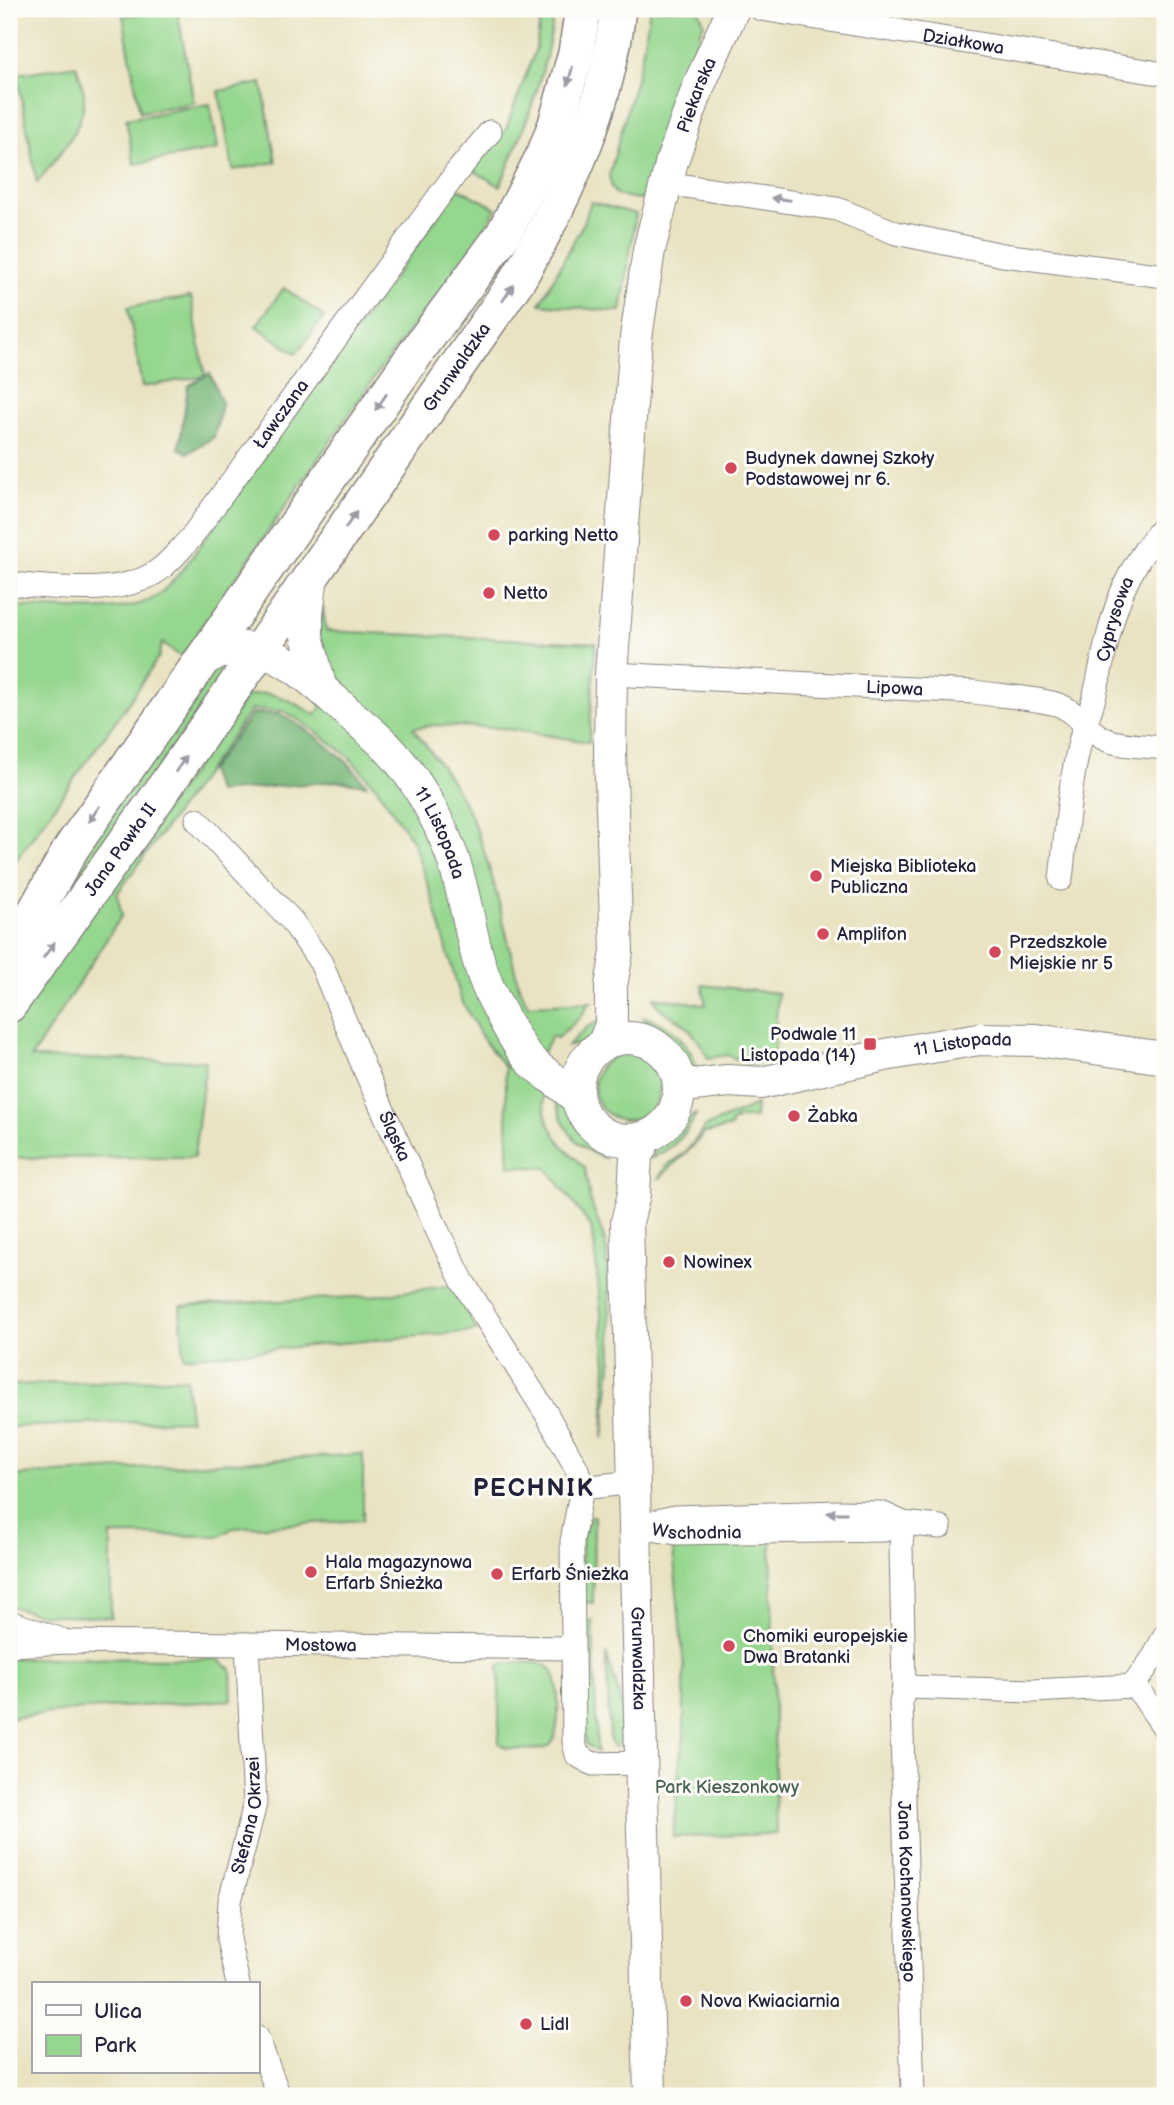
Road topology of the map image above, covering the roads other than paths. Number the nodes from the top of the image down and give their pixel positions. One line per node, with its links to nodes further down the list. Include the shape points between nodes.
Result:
1 (583, 9): 12 (main road, one-way to 12, via 556,124 503,235)
2 (618, 9): 10 (main road, Grunwaldzka, one-way to 2, via 530,257 585,145 602,93)
3 (733, 9): 7 (street, Piekarska, via 690,108)
4 (761, 9): 5 (street, Działkowa)
5 (1165, 74)
6 (490, 132): 11 (street, Ławczana, via 190,539 169,561 146,577 117,586)
7 (665, 183): 8 (street, one-way to 7, via 1003,255 896,233 813,204); 15 (street, via 636,338)
8 (1165, 276)
9 (1165, 525): 20 (street, Cyprysowa, via 1141,555 1118,600)
10 (312, 576): 13 (main road, Grunwaldzka); 17 (street, via 307,636)
11 (9, 584)
12 (250, 590): 13 (street, via 251,632); 14 (main road)
13 (259, 652): 14 (street, via 237,648); 16 (street, 11 Listopada, via 264,663); 17 (street, 11 Listopada, via 280,659); 18 (main road, Grunwaldzka)
14 (204, 658): 25 (main road, one-way to 25, via 72,847)
15 (611, 674): 20 (street, Lipowa, via 974,692 1058,704); 24 (street)
16 (289, 682): 18 (street, 11 Listopada, via 261,678); 19 (street, 11 Listopada)
17 (320, 685): 19 (street, 11 Listopada)
18 (230, 694): 26 (main road, Jana Pawła II, one-way to 18)
19 (342, 707): 27 (street, 11 Listopada, via 388,748 431,811 459,878 481,968)
20 (1085, 725): 21 (street, Lipowa, via 1106,740); 23 (street, Cyprysowa)
21 (1165, 748)
22 (197, 820): 38 (street, Śląska, via 292,921 321,962 438,1232 463,1282 546,1413)
23 (1061, 879)
24 (617, 952): 28 (street, via 630,989 633,1021); 29 (street, via 611,1024)
25 (9, 957)
26 (9, 1005)
27 (508, 1023): 29 (street, 11 Listopada, via 567,1059); 33 (street, 11 Listopada, via 531,1061)
28 (643, 1039): 29 (street, via 623,1037); 31 (street, via 663,1051)
29 (596, 1049): 33 (street, via 578,1076)
30 (1165, 1058): 32 (street, 11 Listopada, via 1036,1040 979,1039)
31 (679, 1080): 32 (street, 11 Listopada, via 694,1085); 34 (street)
32 (761, 1083): 34 (street, 11 Listopada, via 732,1099)
33 (577, 1099): 35 (street, via 589,1122)
34 (671, 1117): 36 (street)
35 (611, 1138): 36 (street); 37 (street, Grunwaldzka, via 616,1192)
36 (646, 1138): 37 (street, Grunwaldzka, via 636,1156)
37 (627, 1222): 39 (street, Grunwaldzka)
38 (579, 1479): 39 (street); 48 (street, via 572,1541)
39 (634, 1482): 41 (street, Grunwaldzka)
40 (903, 1523): 41 (street, Wschodnia, via 881,1513 840,1513 675,1517); 42 (street, Wschodnia); 49 (street, Jana Kochanowskiego)
41 (636, 1527): 52 (street, Grunwaldzka)
42 (940, 1527)
43 (9, 1622): 45 (street, Mostowa)
44 (1165, 1635): 50 (street)
45 (68, 1642): 46 (street, Mostowa); 47 (street, Mostowa)
46 (247, 1644): 48 (street, Mostowa); 53 (street, Stefana Okrzei, via 255,1804 230,1901 228,1939)
47 (9, 1645)
48 (572, 1648): 52 (street, via 578,1755 593,1764)
49 (904, 1686): 50 (street, via 1032,1691); 57 (street, Jana Kochanowskiego)
50 (1133, 1686): 51 (street)
51 (1165, 1729)
52 (641, 1763): 56 (street, Grunwaldzka)
53 (238, 1982)
54 (259, 2042): 55 (street)
55 (279, 2096)
56 (650, 2096)
57 (913, 2096)

